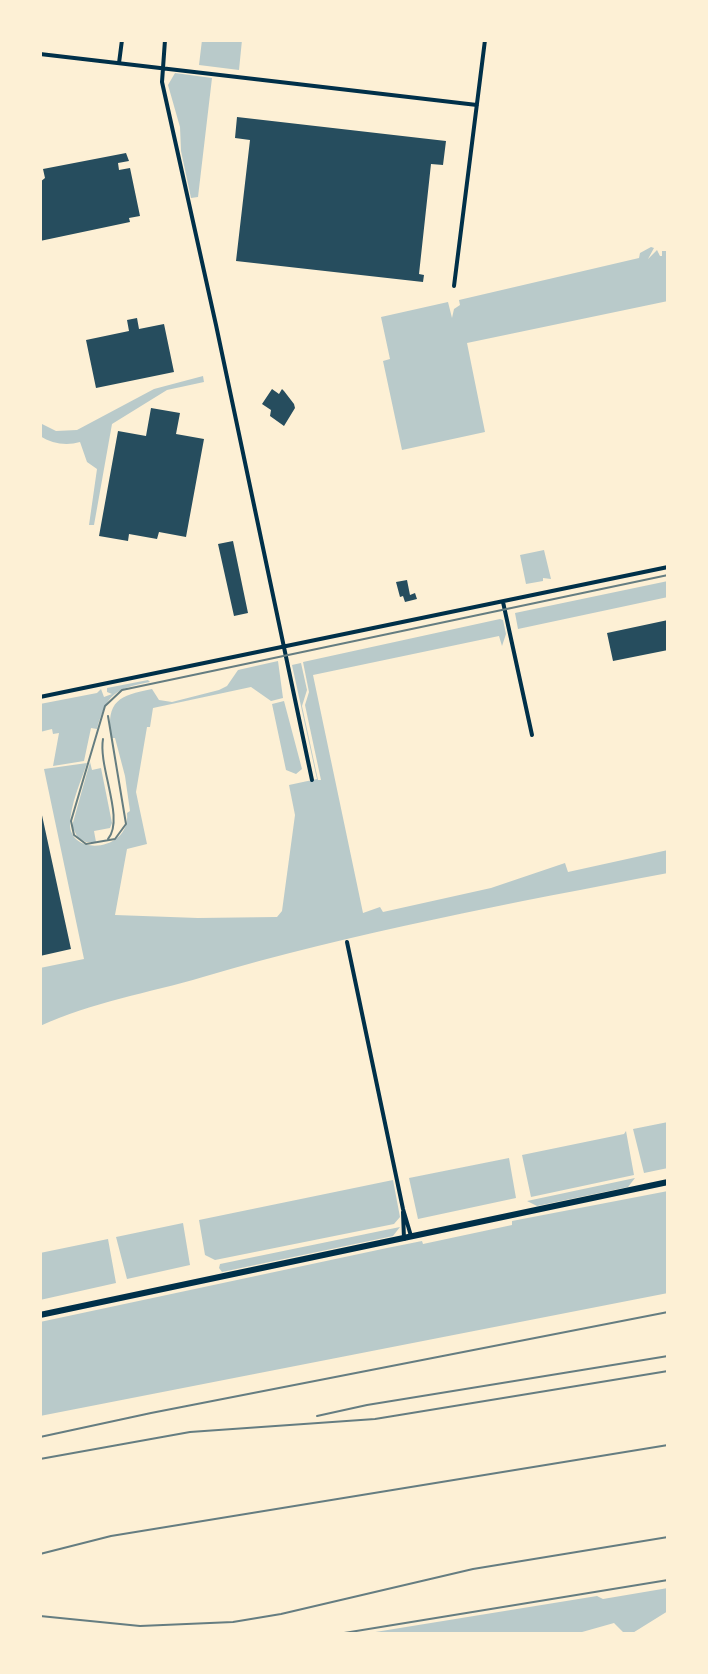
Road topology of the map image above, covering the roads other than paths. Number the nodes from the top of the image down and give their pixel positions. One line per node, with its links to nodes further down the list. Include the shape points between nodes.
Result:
1 (122, 40): 5 (street)
2 (165, 40): 6 (street)
3 (485, 40): 7 (street)
4 (40, 54): 5 (street)
5 (119, 63): 6 (street)
6 (161, 68): 7 (street); 11 (street)
7 (477, 105): 8 (street)
8 (454, 286)
9 (668, 567): 10 (street)
10 (503, 602): 11 (street); 13 (street)
11 (284, 647): 12 (street); 14 (street)
12 (40, 697)
13 (532, 735)
14 (312, 780)
15 (347, 942): 17 (street)
16 (668, 1182): 17 (main road)
17 (408, 1238): 18 (main road)
18 (40, 1315)

